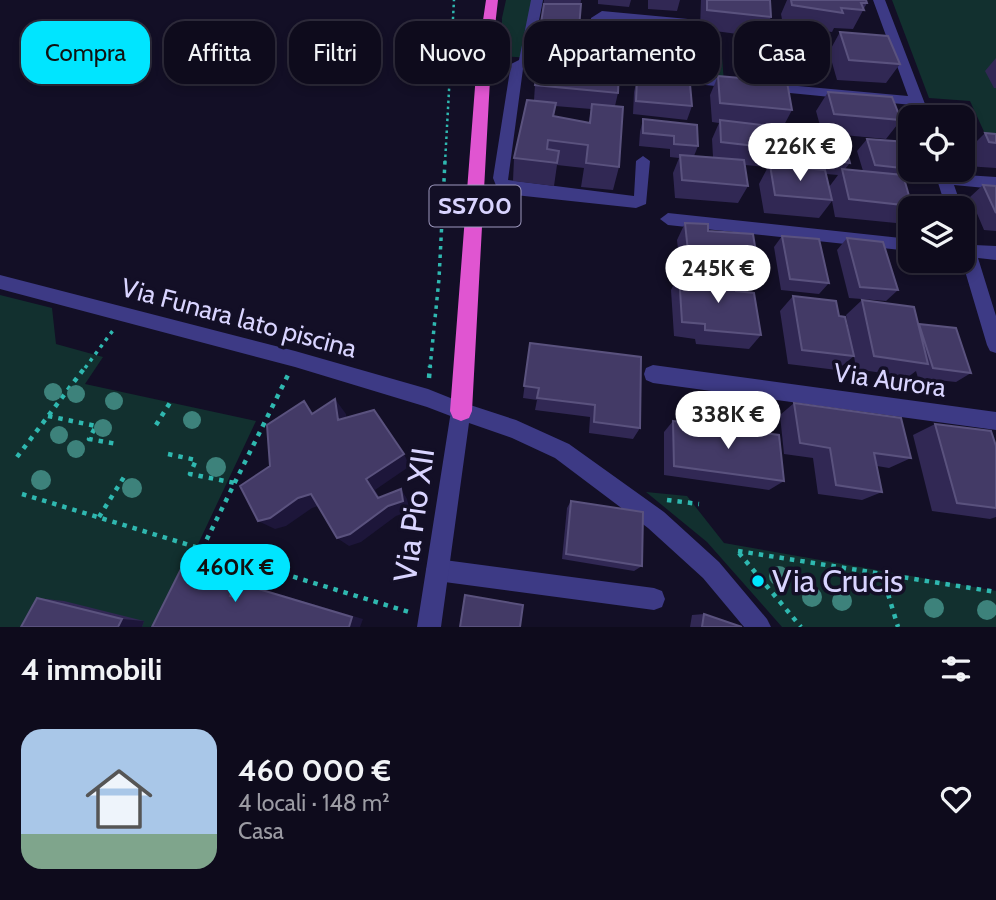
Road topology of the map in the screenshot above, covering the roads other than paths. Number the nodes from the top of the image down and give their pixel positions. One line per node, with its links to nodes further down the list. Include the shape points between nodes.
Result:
1 (492, 0): 22 (highway, SS700)
2 (537, 0): 4 (street)
3 (879, 0): 9 (street)
4 (533, 21)
5 (597, 21): 6 (street, via 601,15)
6 (666, 21)
7 (524, 65): 11 (street, via 517,64 502,184 636,202 641,200)
8 (720, 82): 9 (street)
9 (918, 101): 10 (street)
10 (919, 105)
11 (643, 161)
12 (975, 180): 13 (street)
13 (996, 183)
14 (668, 219): 15 (street)
15 (898, 244)
16 (975, 252): 17 (street)
17 (996, 253)
18 (973, 273): 20 (street)
19 (0, 282): 22 (street, Via Funara lato piscina, via 296,359)
20 (996, 345)
21 (653, 374): 23 (street, Via Aurora)
22 (461, 411): 24 (street, Via Pio XII); 27 (street, Via Funara lato piscina, via 562,451 656,520 711,570)
23 (996, 421)
24 (437, 570): 25 (street); 26 (street, Via Pio XII)
25 (654, 599)
26 (430, 623)
27 (760, 627)

